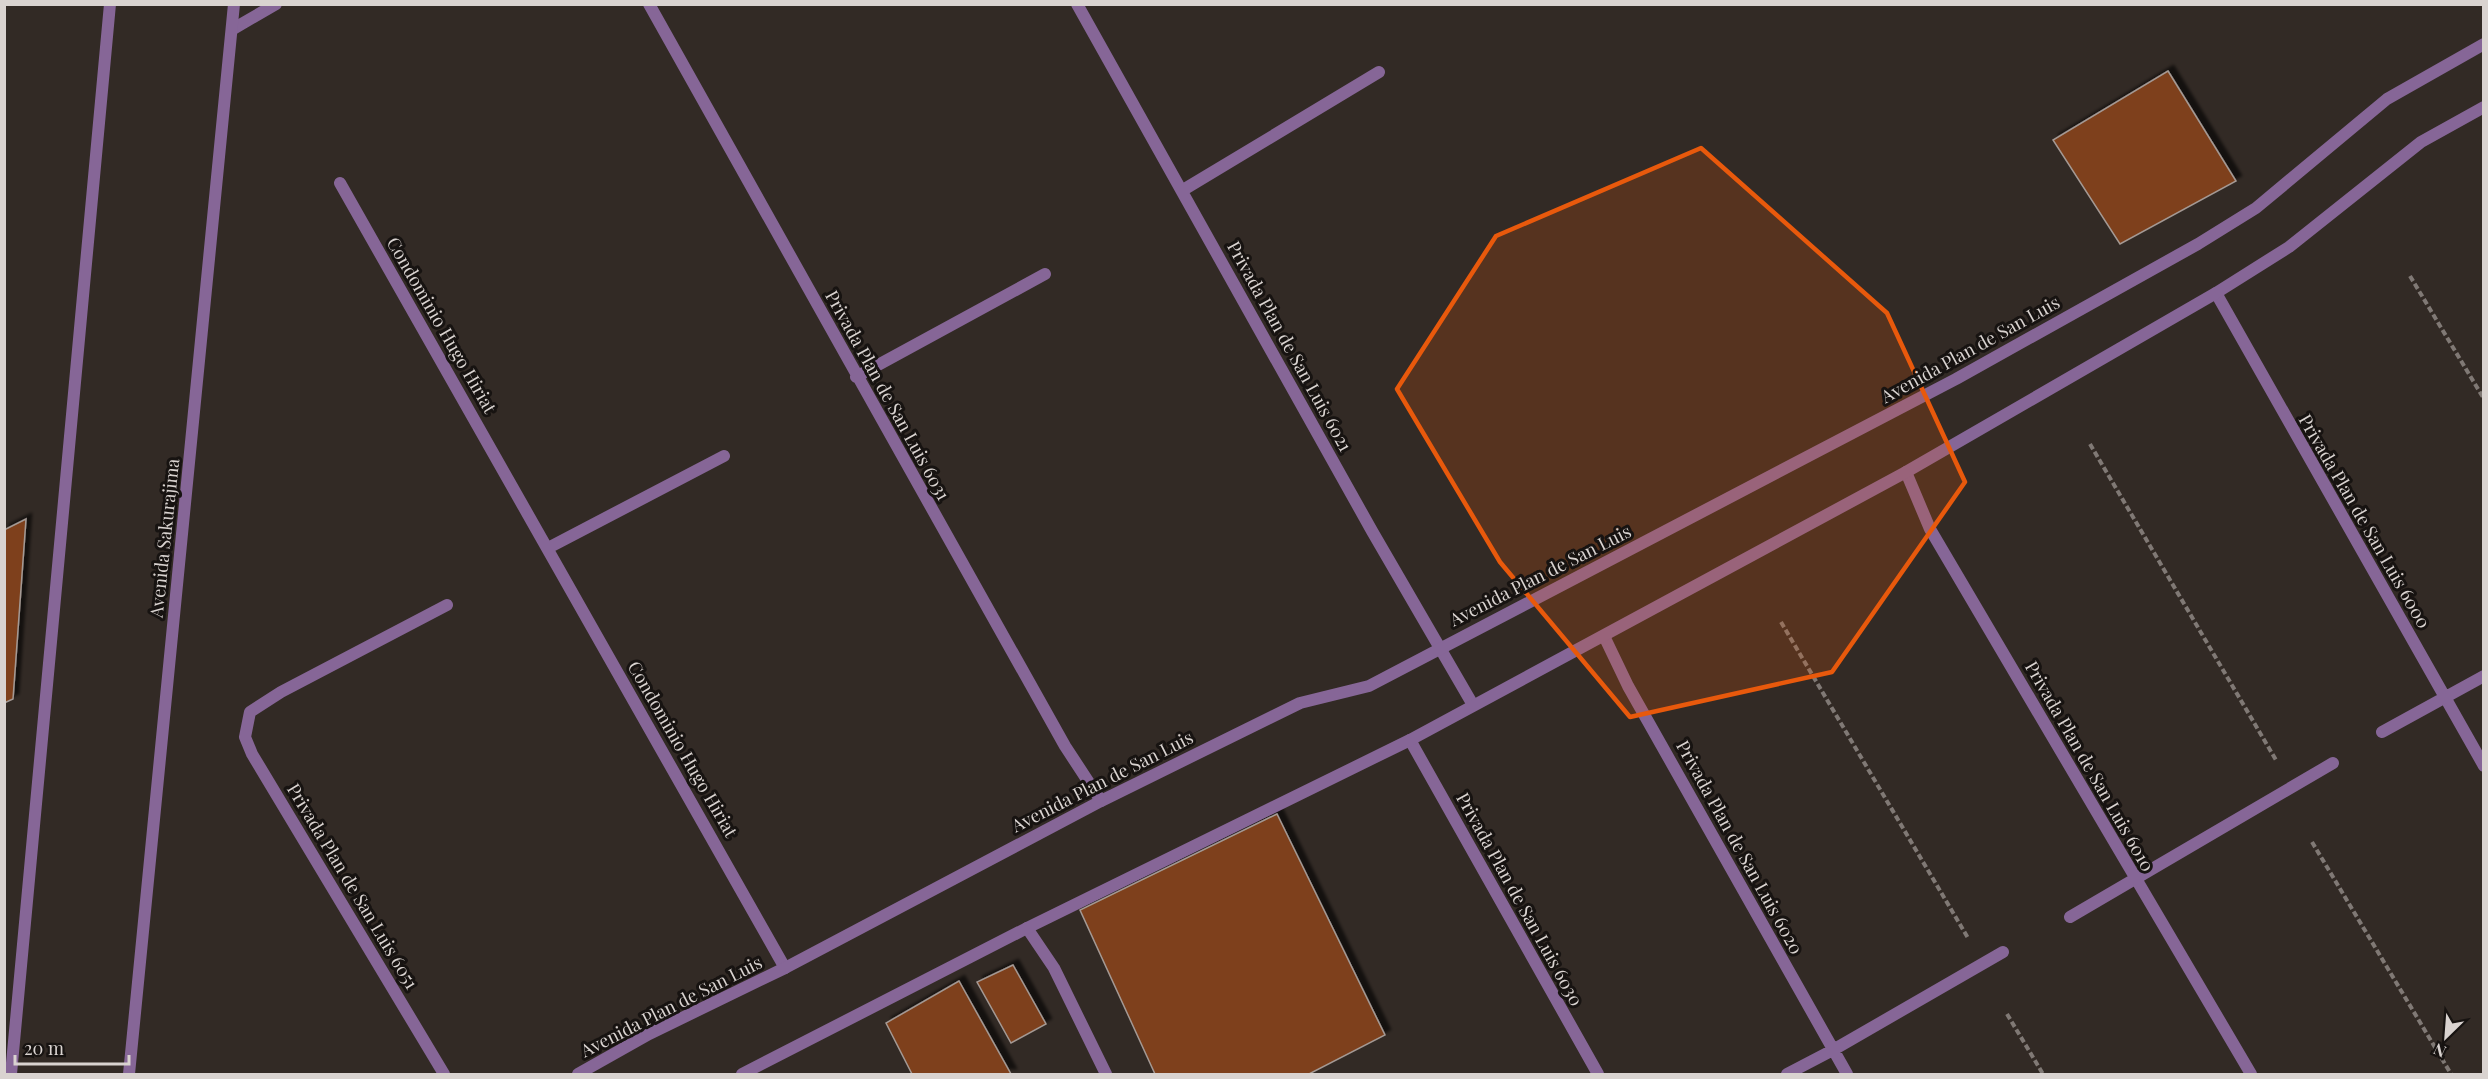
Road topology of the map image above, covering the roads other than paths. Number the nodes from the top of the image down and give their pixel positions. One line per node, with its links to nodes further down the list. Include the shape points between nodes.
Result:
1 (110, 4): 35 (street)
2 (234, 4): 6 (street, Avenida Sakurajima)
3 (276, 4): 6 (street)
4 (649, 4): 14 (street, Privada Plan de San Luis 6031)
5 (1077, 4): 11 (street, Privada Plan de San Luis 6021)
6 (233, 29): 36 (street, Avenida Sakurajima)
7 (2484, 44): 20 (street, Avenida Plan de San Luis, via 2387,99 2256,208 2198,244 1956,379)
8 (1379, 72): 11 (street)
9 (2484, 107): 13 (street, via 2421,142 2289,247)
10 (340, 183): 17 (street, Condominio Hugo Hiriat)
11 (1183, 190): 20 (street, Privada Plan de San Luis 6021)
12 (1045, 274): 14 (street)
13 (2216, 293): 16 (street); 22 (street, Privada Plan de San Luis 6000)
14 (856, 377): 28 (street, Privada Plan de San Luis 6031, via 1065,746)
15 (724, 456): 17 (street)
16 (1906, 472): 19 (street); 29 (street, Privada Plan de San Luis 6010, via 1930,529)
17 (548, 548): 33 (street, Condominio Hugo Hiriat)
18 (447, 605): 37 (street, Privada Plan de San Luis 6051, via 250,712 245,737)
19 (1604, 636): 23 (street); 34 (street, Privada Plan de San Luis 6020, via 1628,686)
20 (1440, 647): 23 (street, Privada Plan de San Luis 6021); 28 (street, Avenida Plan de San Luis, via 1369,686 1300,703)
21 (2484, 676): 22 (street)
22 (2445, 699): 24 (street); 27 (street, Privada Plan de San Luis 6000)
23 (1473, 705): 25 (street)
24 (2382, 732)
25 (1410, 740): 31 (street); 41 (street, Privada Plan de San Luis 6030)
26 (2333, 763): 29 (street)
27 (2484, 766)
28 (1101, 801): 33 (street, Avenida Plan de San Luis)
29 (2136, 879): 30 (street); 44 (street, Privada Plan de San Luis 6010)
30 (2070, 917)
31 (1026, 928): 39 (street); 40 (street, via 1054,968)
32 (2003, 952): 34 (street)
33 (785, 968): 38 (street, Avenida Plan de San Luis, via 649,1034)
34 (1833, 1050): 42 (street); 43 (street, Privada Plan de San Luis 6020)
35 (11, 1074)
36 (129, 1074)
37 (444, 1074)
38 (578, 1074)
39 (742, 1074)
40 (1107, 1074)
41 (1598, 1074)
42 (1787, 1074)
43 (1847, 1074)
44 (2251, 1074)

